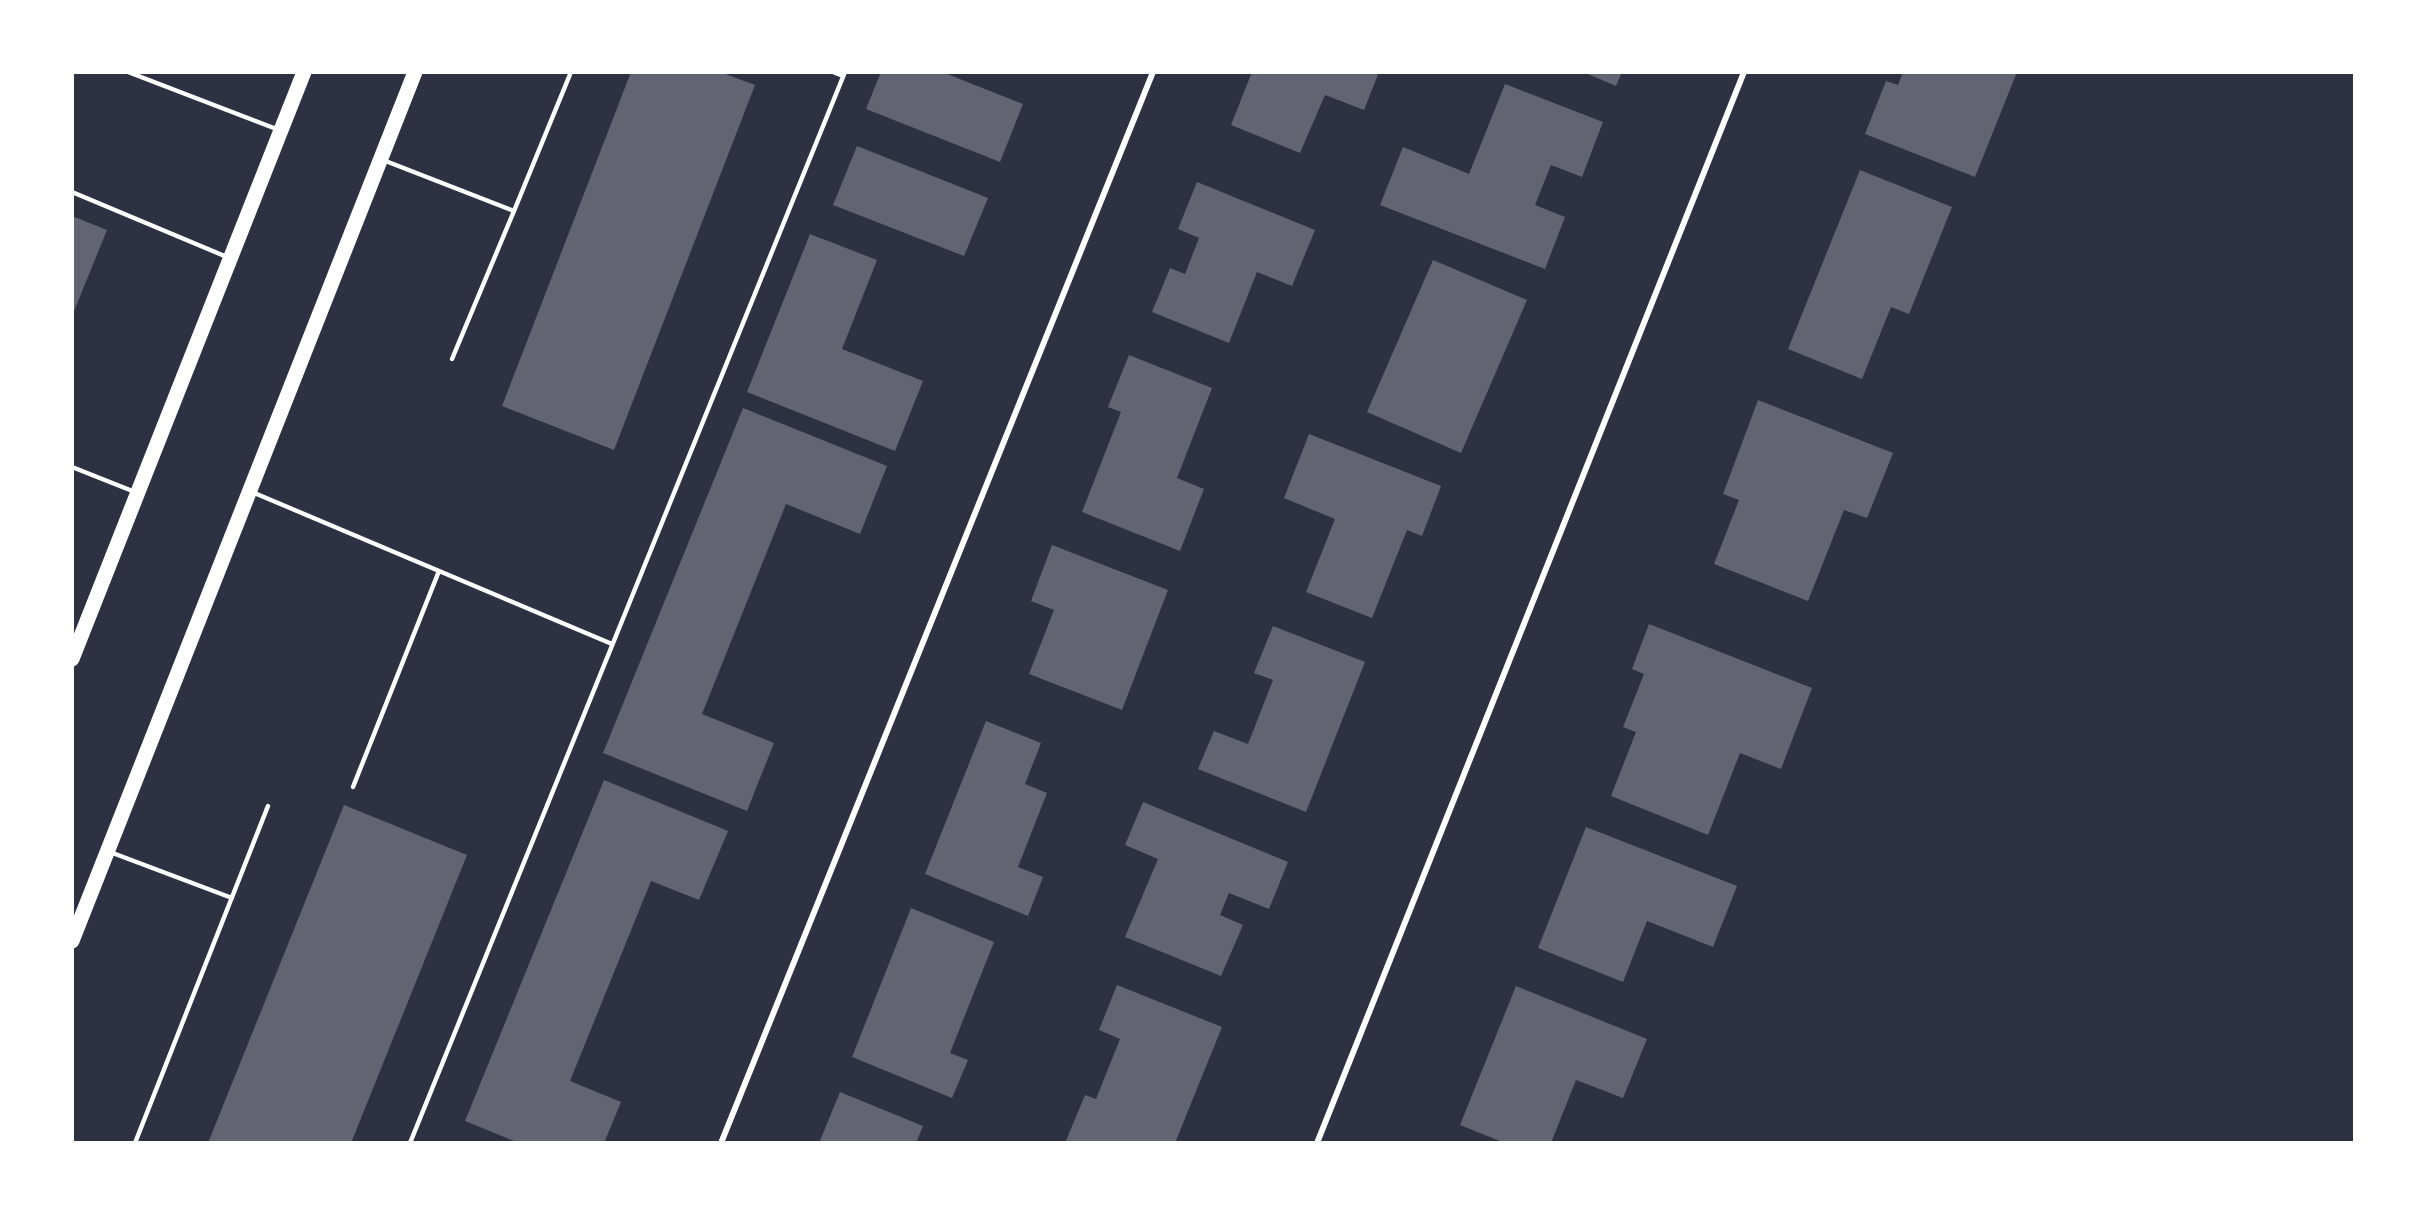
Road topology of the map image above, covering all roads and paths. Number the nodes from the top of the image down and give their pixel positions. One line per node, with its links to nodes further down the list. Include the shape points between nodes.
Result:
1 (128, 72): 9 (lane)
2 (304, 72): 9 (main road)
3 (415, 72): 10 (main road)
4 (571, 72): 12 (lane)
5 (833, 72): 8 (lane)
6 (1153, 72): 28 (street)
7 (1744, 72): 29 (street)
8 (844, 74): 19 (lane)
9 (282, 130): 13 (main road)
10 (381, 159): 12 (lane); 16 (main road)
11 (72, 192): 13 (lane)
12 (514, 211): 14 (lane)
13 (231, 259): 17 (main road)
14 (452, 359)
15 (72, 467): 17 (lane)
16 (250, 491): 18 (lane); 23 (main road)
17 (137, 493): 20 (main road)
18 (439, 571): 19 (lane); 21 (lane)
19 (612, 644): 27 (lane)
20 (72, 659)
21 (353, 787)
22 (268, 806): 24 (lane)
23 (108, 851): 24 (lane); 25 (main road)
24 (232, 898): 26 (lane)
25 (72, 941)
26 (135, 1143)
27 (410, 1143)
28 (721, 1143)
29 (1317, 1143)

